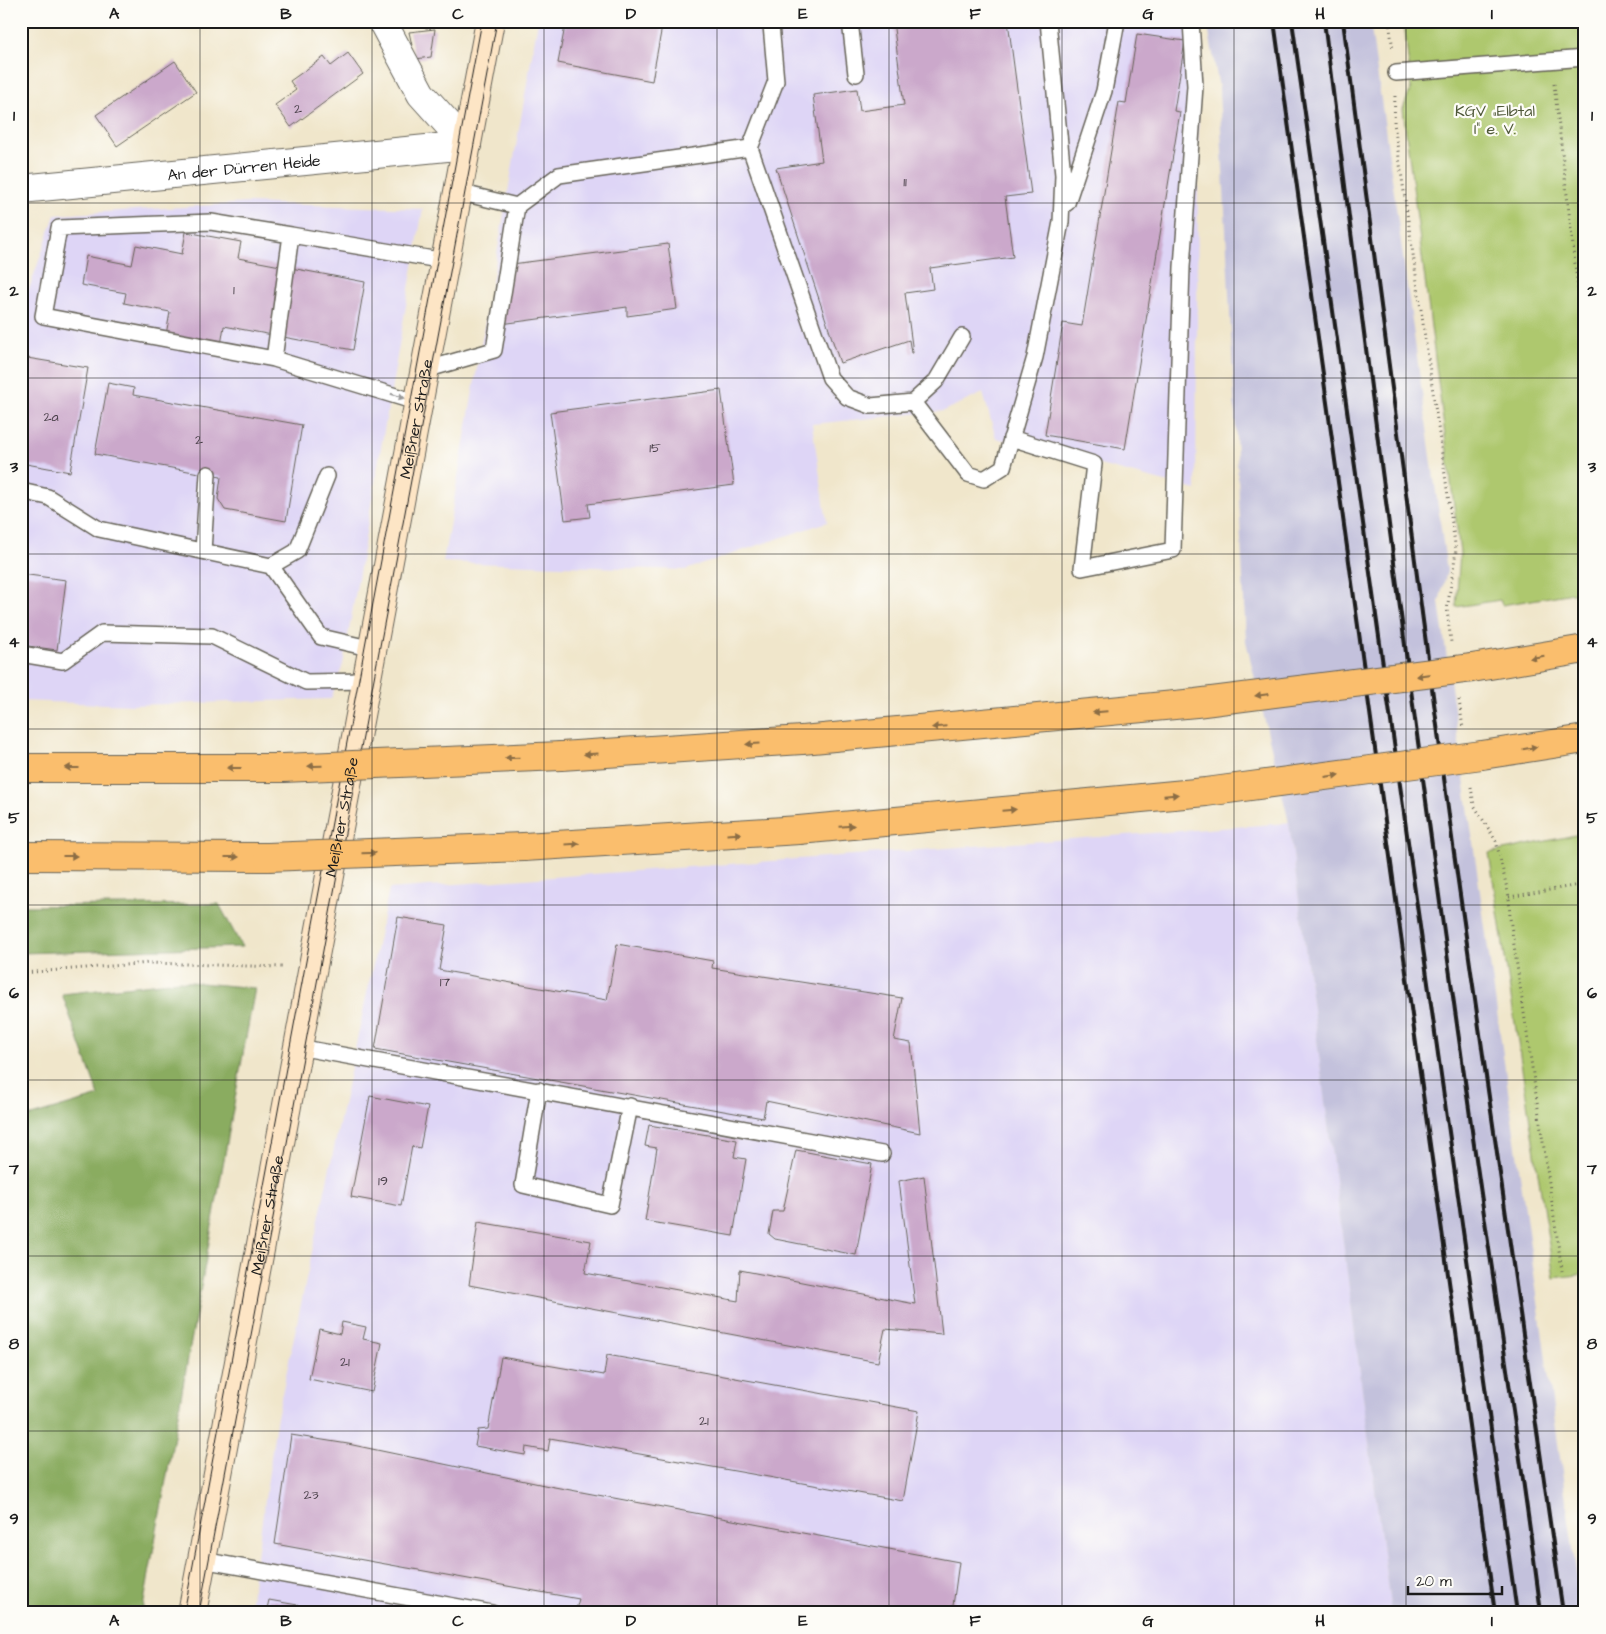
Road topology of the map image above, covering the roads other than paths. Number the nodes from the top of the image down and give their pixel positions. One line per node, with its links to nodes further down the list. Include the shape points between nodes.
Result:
1 (382, 21): 11 (street, via 421,94)
2 (490, 21): 11 (main road, Meißner Straße)
3 (780, 21): 12 (lane, via 771,25 776,81)
4 (850, 21): 10 (lane)
5 (1048, 21): 16 (lane, via 1063,175)
6 (1117, 21): 16 (lane, via 1104,91)
7 (1191, 21): 24 (lane, via 1195,86 1182,267 1173,550 1082,568 1094,464)
8 (1585, 58): 9 (lane)
9 (1396, 73)
10 (856, 74)
11 (467, 145): 13 (street, An der Dürren Heide); 14 (main road, Meißner Straße)
12 (750, 148): 15 (lane, via 559,175); 22 (lane, via 830,378 847,397 871,406)
13 (21, 189)
14 (458, 192): 15 (lane); 18 (main road, Meißner Straße)
15 (517, 206): 21 (lane, via 494,350)
16 (1060, 222): 24 (lane, via 1036,357)
17 (291, 235): 18 (lane); 20 (lane); 20 (lane, via 211,222 58,228 43,316)
18 (445, 261): 21 (main road, Meißner Straße)
19 (962, 337): 22 (lane, via 936,381)
20 (274, 359): 23 (lane, one-way to 23)
21 (425, 370): 23 (main road, Meißner Straße)
22 (913, 402): 24 (lane, via 968,474 984,479 1003,467)
23 (419, 403): 30 (main road, Meißner Straße)
24 (1011, 438)
25 (208, 474): 28 (lane)
26 (327, 476): 29 (lane, via 297,551)
27 (21, 491): 28 (lane, via 48,497 99,529)
28 (203, 551): 29 (lane)
29 (271, 566): 30 (lane, via 321,637)
30 (373, 649): 33 (main road, Meißner Straße)
31 (1585, 649): 35 (highway, one-way to 35, bridge, via 1472,668 1196,703 802,740 560,756 283,768)
32 (21, 654): 33 (lane, via 63,661 102,633 212,636 306,682)
33 (367, 681): 37 (main road, Meißner Straße)
34 (1585, 739): 36 (highway, one-way to 34, bridge, via 268,857 524,847 799,830 1206,792 1482,756)
35 (21, 768)
36 (21, 856)
37 (298, 1046): 38 (lane); 41 (main road, Meißner Straße)
38 (539, 1090): 39 (lane); 39 (lane, via 523,1185 610,1206)
39 (630, 1106): 40 (lane)
40 (882, 1154)
41 (202, 1560): 42 (main road, Meißner Straße); 43 (lane)
42 (192, 1613)
43 (492, 1613)

